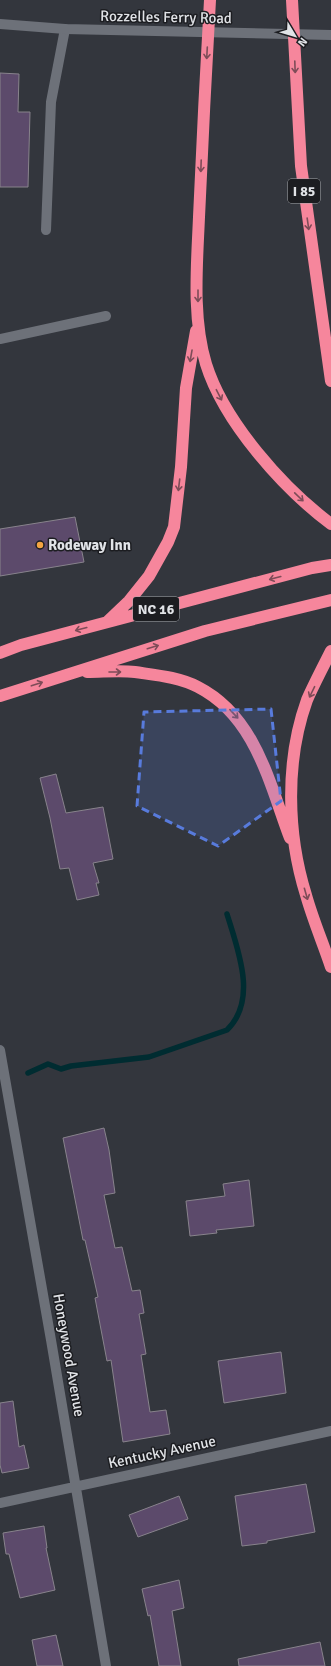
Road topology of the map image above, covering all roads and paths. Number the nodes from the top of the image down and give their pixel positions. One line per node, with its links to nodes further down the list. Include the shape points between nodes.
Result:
1 (210, 0): 8 (highway, one-way to 8, via 198,243)
2 (292, 0): 10 (highway, I 85, one-way to 10, via 301,166)
3 (0, 24): 4 (street, Rozzelles Ferry Road)
4 (65, 29): 5 (street, Rozzelles Ferry Road); 6 (street, via 51,102)
5 (331, 35)
6 (46, 230)
7 (106, 316): 9 (street)
8 (198, 318): 11 (highway, one-way to 11, via 206,365 218,394 253,445 283,482); 14 (highway, one-way to 14, via 186,388 182,466 174,527 149,576 130,601)
9 (0, 339)
10 (331, 381)
11 (331, 524)
12 (331, 565): 14 (highway, NC 16, one-way to 14)
13 (331, 600): 17 (highway, NC 16, one-way to 13, via 205,630)
14 (107, 623): 15 (highway, NC 16, one-way to 15, via 21,645)
15 (0, 653)
16 (330, 654): 19 (highway, one-way to 19, via 307,700 295,744 292,788)
17 (76, 672): 18 (highway, NC 16, one-way to 17); 19 (highway, one-way to 19, via 134,672 174,679 197,686 222,702 246,730 259,755)
18 (0, 696)
19 (297, 856): 20 (highway, one-way to 20, via 306,894)
20 (331, 967)
21 (0, 1050): 23 (street, Honeywood Avenue)
22 (331, 1431): 23 (street, Kentucky Avenue)
23 (76, 1487): 24 (street, Kentucky Avenue); 25 (street, Honeywood Avenue)
24 (0, 1503)
25 (106, 1666)

